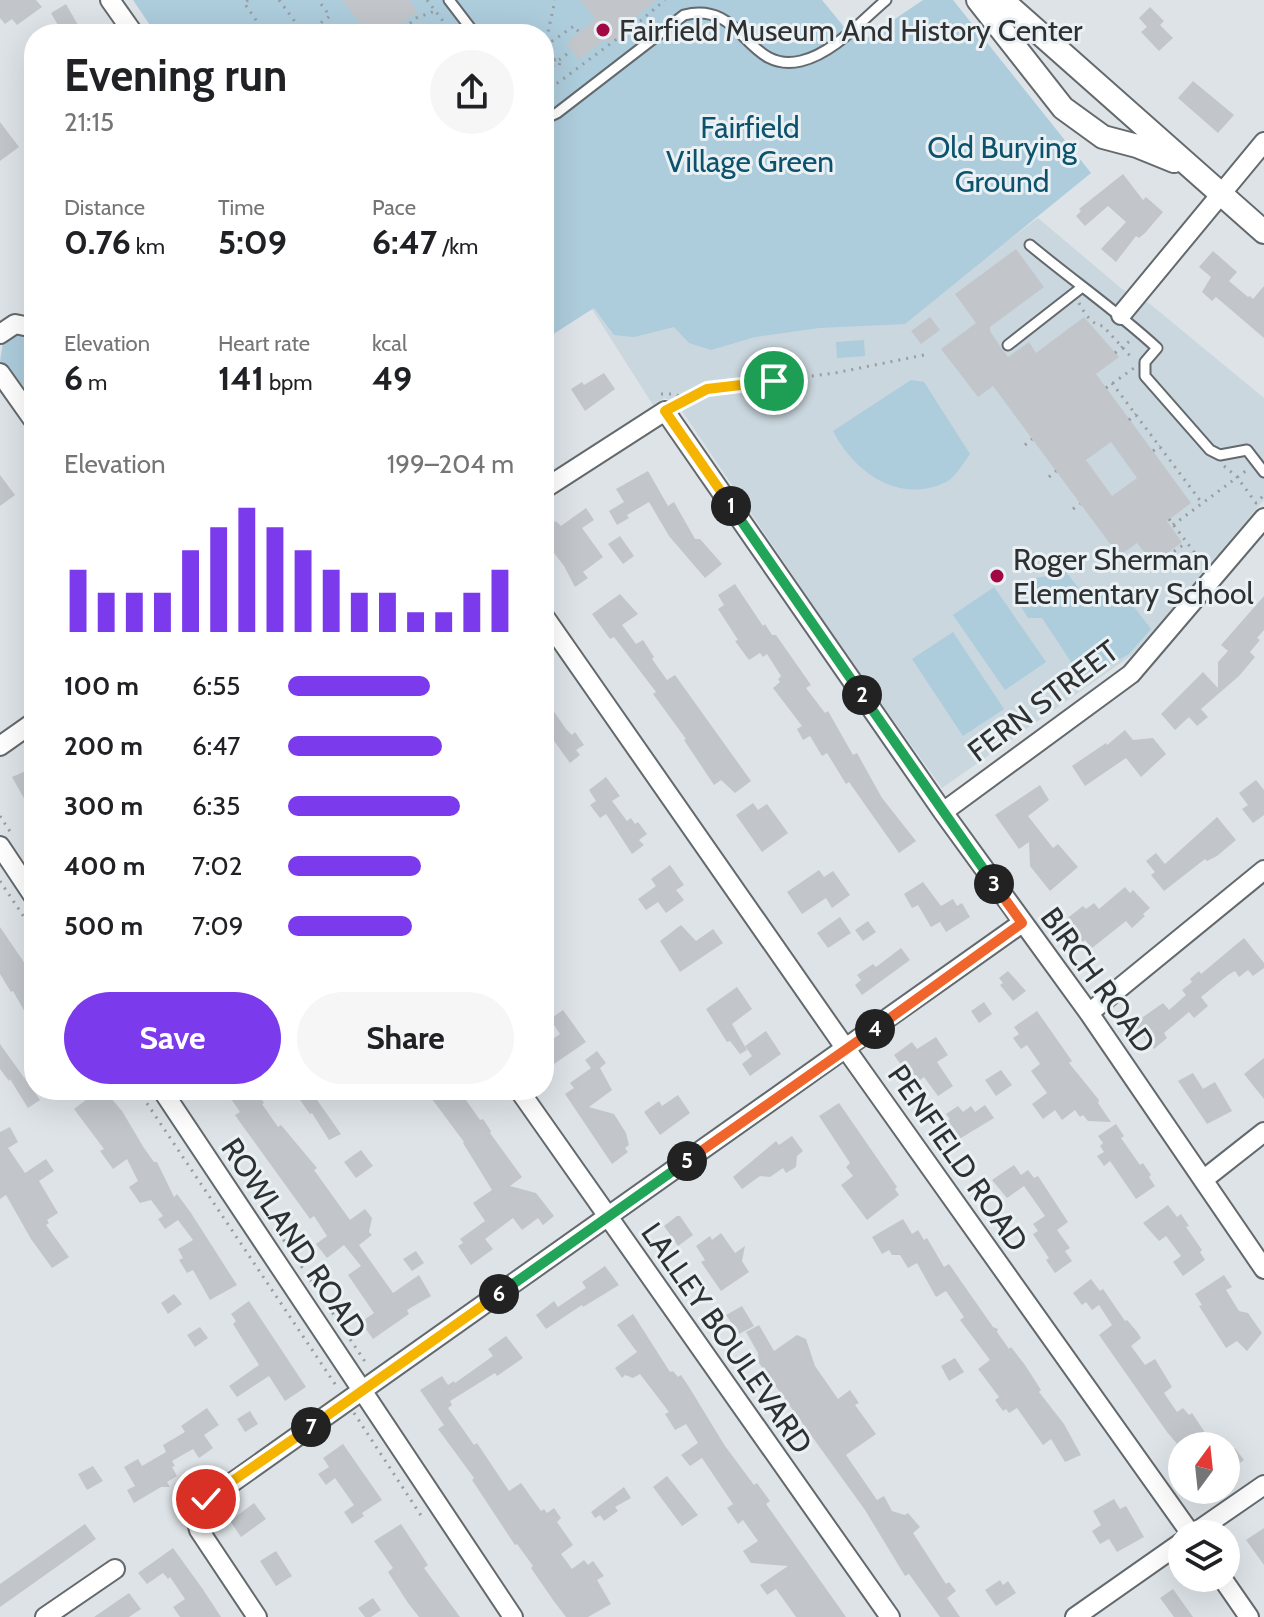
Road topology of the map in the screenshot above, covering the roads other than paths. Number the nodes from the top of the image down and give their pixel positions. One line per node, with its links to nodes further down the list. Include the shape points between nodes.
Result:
1 (110, 0): 7 (street)
2 (449, 0): 8 (lane)
3 (886, 0): 6 (lane, via 827,49 788,63 764,53 728,15)
4 (978, 0): 11 (street, via 1063,108 1103,137)
5 (1002, 0): 11 (street)
6 (705, 5): 9 (lane, via 684,15)
7 (127, 24)
8 (467, 24)
9 (554, 114)
10 (1264, 142): 12 (street)
11 (1190, 168): 12 (street)
12 (1220, 195): 13 (street); 16 (street)
13 (1264, 232)
14 (1030, 245): 15 (lane)
15 (1081, 288): 16 (lane); 19 (lane)
16 (1121, 315): 22 (lane, via 1157,348 1145,362 1145,376 1210,450 1220,455 1247,450)
17 (24, 326): 18 (street, via 15,324)
18 (0, 334)
19 (1008, 345)
20 (0, 373): 21 (street)
21 (24, 407)
22 (1264, 472)
23 (554, 483): 28 (street, BIRCH ROAD, via 665,411)
24 (1264, 518): 28 (street, FERN STREET, via 1131,674)
25 (554, 630): 34 (street, PENFIELD ROAD)
26 (24, 729): 27 (street)
27 (0, 746)
28 (943, 812): 32 (street, BIRCH ROAD)
29 (0, 846): 31 (street)
30 (1264, 870): 33 (street)
31 (24, 882)
32 (1022, 923): 33 (street, BIRCH ROAD); 34 (street)
33 (1089, 1013): 38 (street, BIRCH ROAD)
34 (846, 1049): 39 (street); 43 (street, PENFIELD ROAD)
35 (169, 1100): 41 (street, ROWLAND ROAD)
36 (526, 1100): 39 (street, LALLEY BOULEVARD)
37 (1264, 1132): 38 (street)
38 (1203, 1180): 40 (street, BIRCH ROAD)
39 (607, 1217): 41 (street); 51 (street, LALLEY BOULEVARD)
40 (1264, 1269)
41 (362, 1391): 49 (street, via 199,1506 199,1530); 50 (street, ROWLAND ROAD)
42 (1264, 1485): 44 (street)
43 (1182, 1520)
44 (1213, 1520)
45 (1168, 1552): 52 (street)
46 (115, 1569): 48 (street)
47 (1232, 1592): 53 (street)
48 (45, 1617)
49 (257, 1617)
50 (513, 1617)
51 (890, 1617)
52 (1075, 1617)
53 (1249, 1617)

